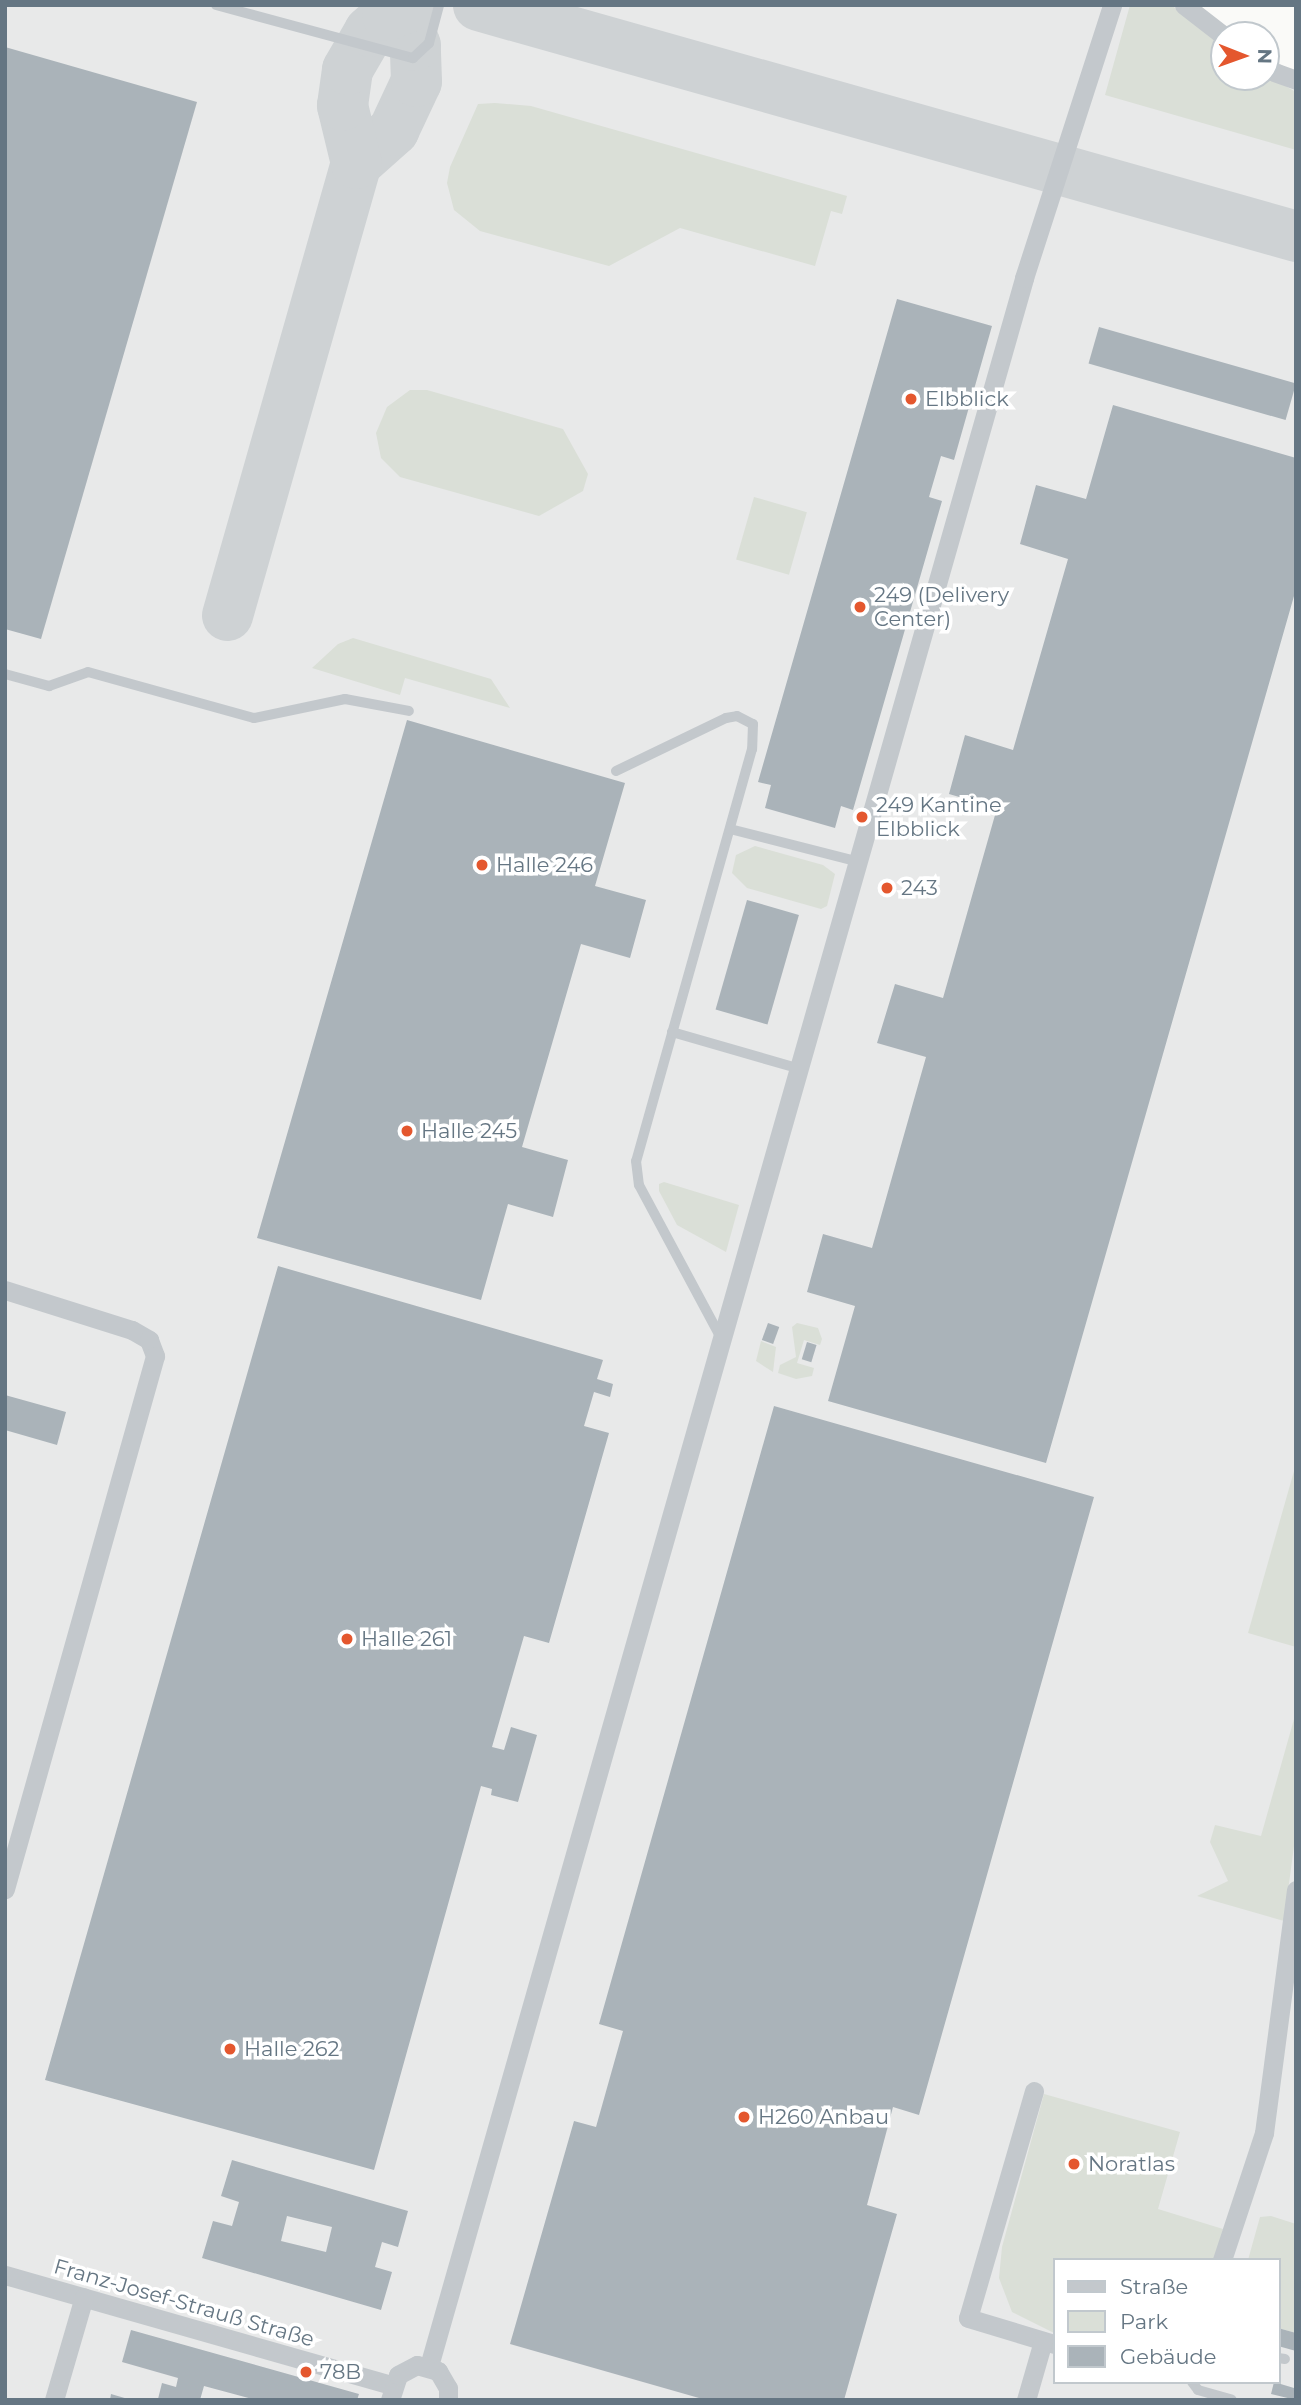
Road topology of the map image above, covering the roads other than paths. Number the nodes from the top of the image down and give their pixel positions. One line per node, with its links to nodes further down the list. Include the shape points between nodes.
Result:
1 (216, 5): 2 (lane, via 413,58 429,43)
2 (439, 5)
3 (1112, 5): 10 (street, via 1024,278)
4 (1184, 5): 5 (street)
5 (1210, 25)
6 (5, 674): 7 (lane, via 49,685 88,672 254,718 345,699)
7 (409, 711)
8 (616, 771): 9 (lane, via 726,718 748,718 756,732)
9 (730, 829): 10 (lane); 11 (lane)
10 (856, 861): 12 (street)
11 (672, 1032): 12 (lane); 14 (lane, via 639,1145 637,1173 639,1185)
12 (797, 1068): 14 (street)
13 (5, 1290): 15 (street, via 132,1330 149,1340 155,1356)
14 (721, 1338): 22 (street)
15 (5, 1889)
16 (1296, 1890): 18 (street, via 1264,2133)
17 (1034, 2091): 21 (street, via 968,2318)
18 (1223, 2258)
19 (5, 2275): 20 (street, Franz-Josef-Strauß Straße)
20 (84, 2297): 24 (street, Franz-Josef-Strauß Straße); 26 (street)
21 (1049, 2342): 27 (street)
22 (429, 2366): 24 (street, via 407,2367); 25 (street, via 444,2379)
23 (1195, 2391): 28 (lane)
24 (391, 2393)
25 (452, 2399)
26 (54, 2400)
27 (1026, 2400)
28 (1232, 2400)

